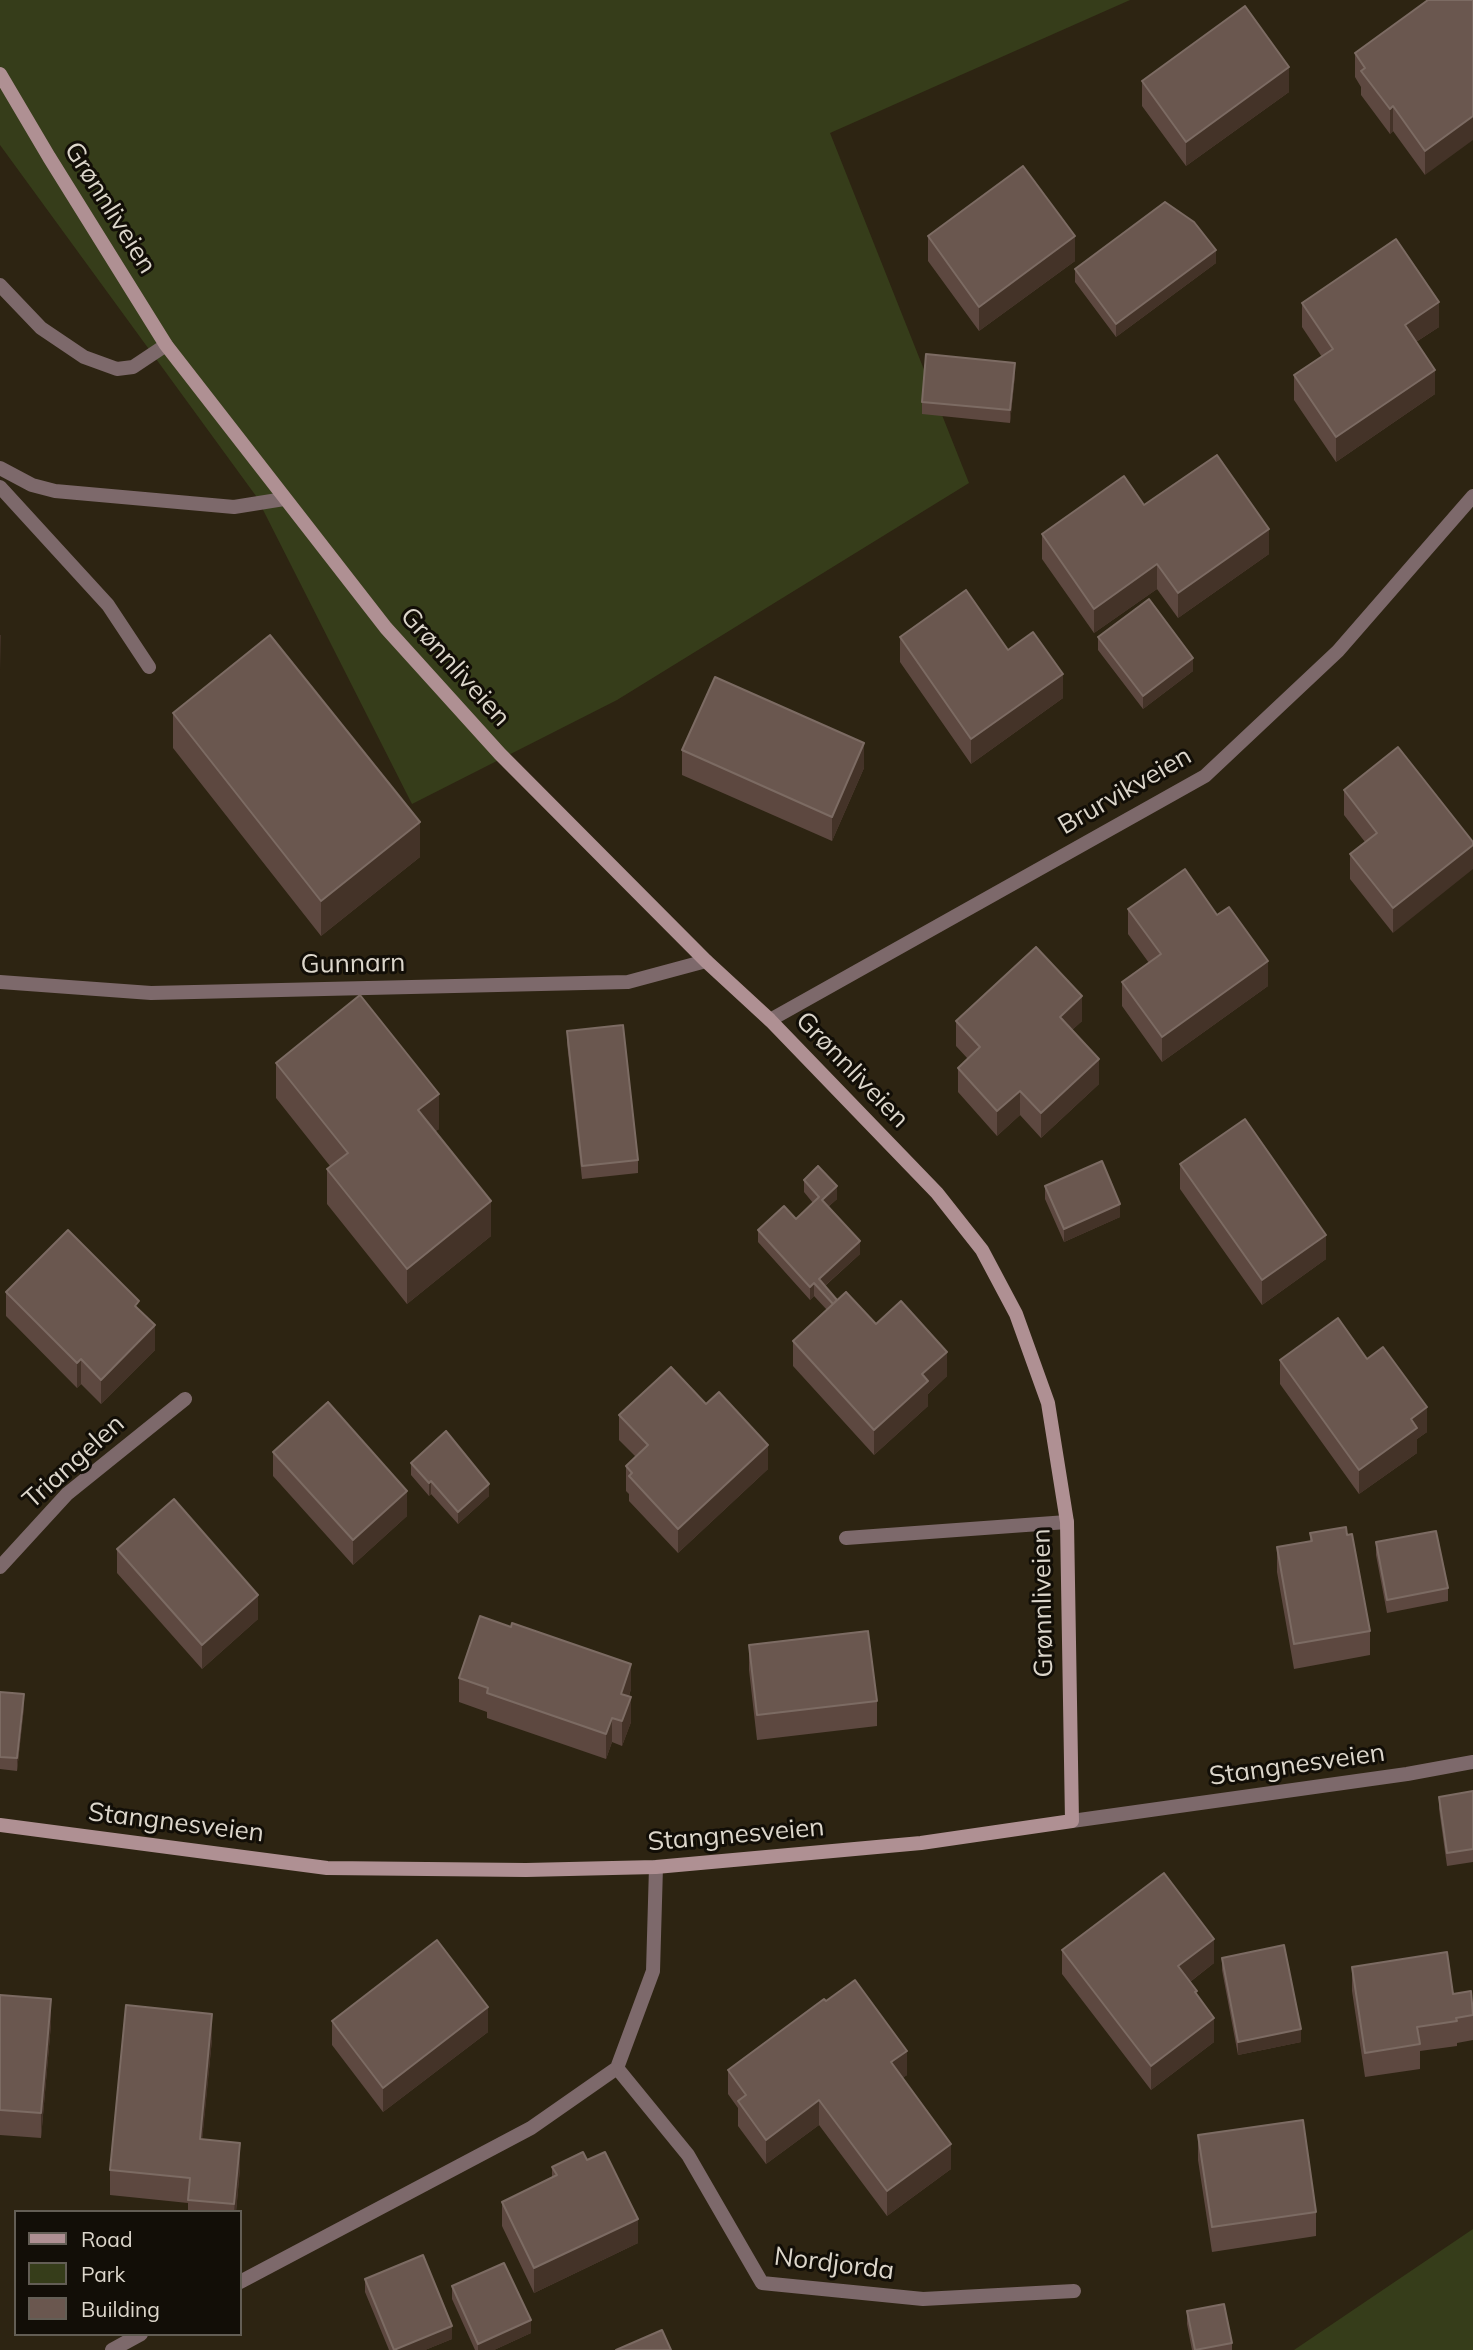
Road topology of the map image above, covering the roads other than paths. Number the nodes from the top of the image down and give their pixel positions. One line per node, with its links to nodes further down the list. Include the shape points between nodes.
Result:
1 (0, 74): 3 (street, Grønnliveien)
2 (0, 285): 3 (street, via 41,328 84,357 117,369 133,367)
3 (166, 345): 7 (street, Grønnliveien)
4 (0, 468): 7 (street, via 55,491 234,507)
5 (0, 487): 8 (street, via 108,605)
6 (1473, 496): 11 (street, Brurvikveien, via 1338,651 1205,776)
7 (284, 499): 9 (street, Grønnliveien, via 386,628 500,754)
8 (149, 667)
9 (706, 961): 10 (street, Gunnarn, via 628,982 151,993); 11 (street, Grønnliveien)
10 (0, 982)
11 (770, 1020): 13 (street, Grønnliveien, via 937,1193 982,1250 1016,1314 1048,1403)
12 (185, 1399): 15 (street, Triangelen, via 67,1494)
13 (1067, 1522): 14 (street); 17 (street, Grønnliveien)
14 (846, 1538)
15 (0, 1567)
16 (1473, 1762): 17 (street, Stangnesveien)
17 (1072, 1822): 19 (street, Stangnesveien, via 921,1843)
18 (0, 1825): 19 (street, Stangnesveien, via 327,1868)
19 (656, 1867): 20 (street, via 653,1971)
20 (617, 2068): 21 (street, via 531,2128); 22 (street, Nordjorda, via 688,2155 762,2283 923,2300)
21 (242, 2281)
22 (1074, 2291)
23 (137, 2336): 24 (street)
24 (111, 2350)

